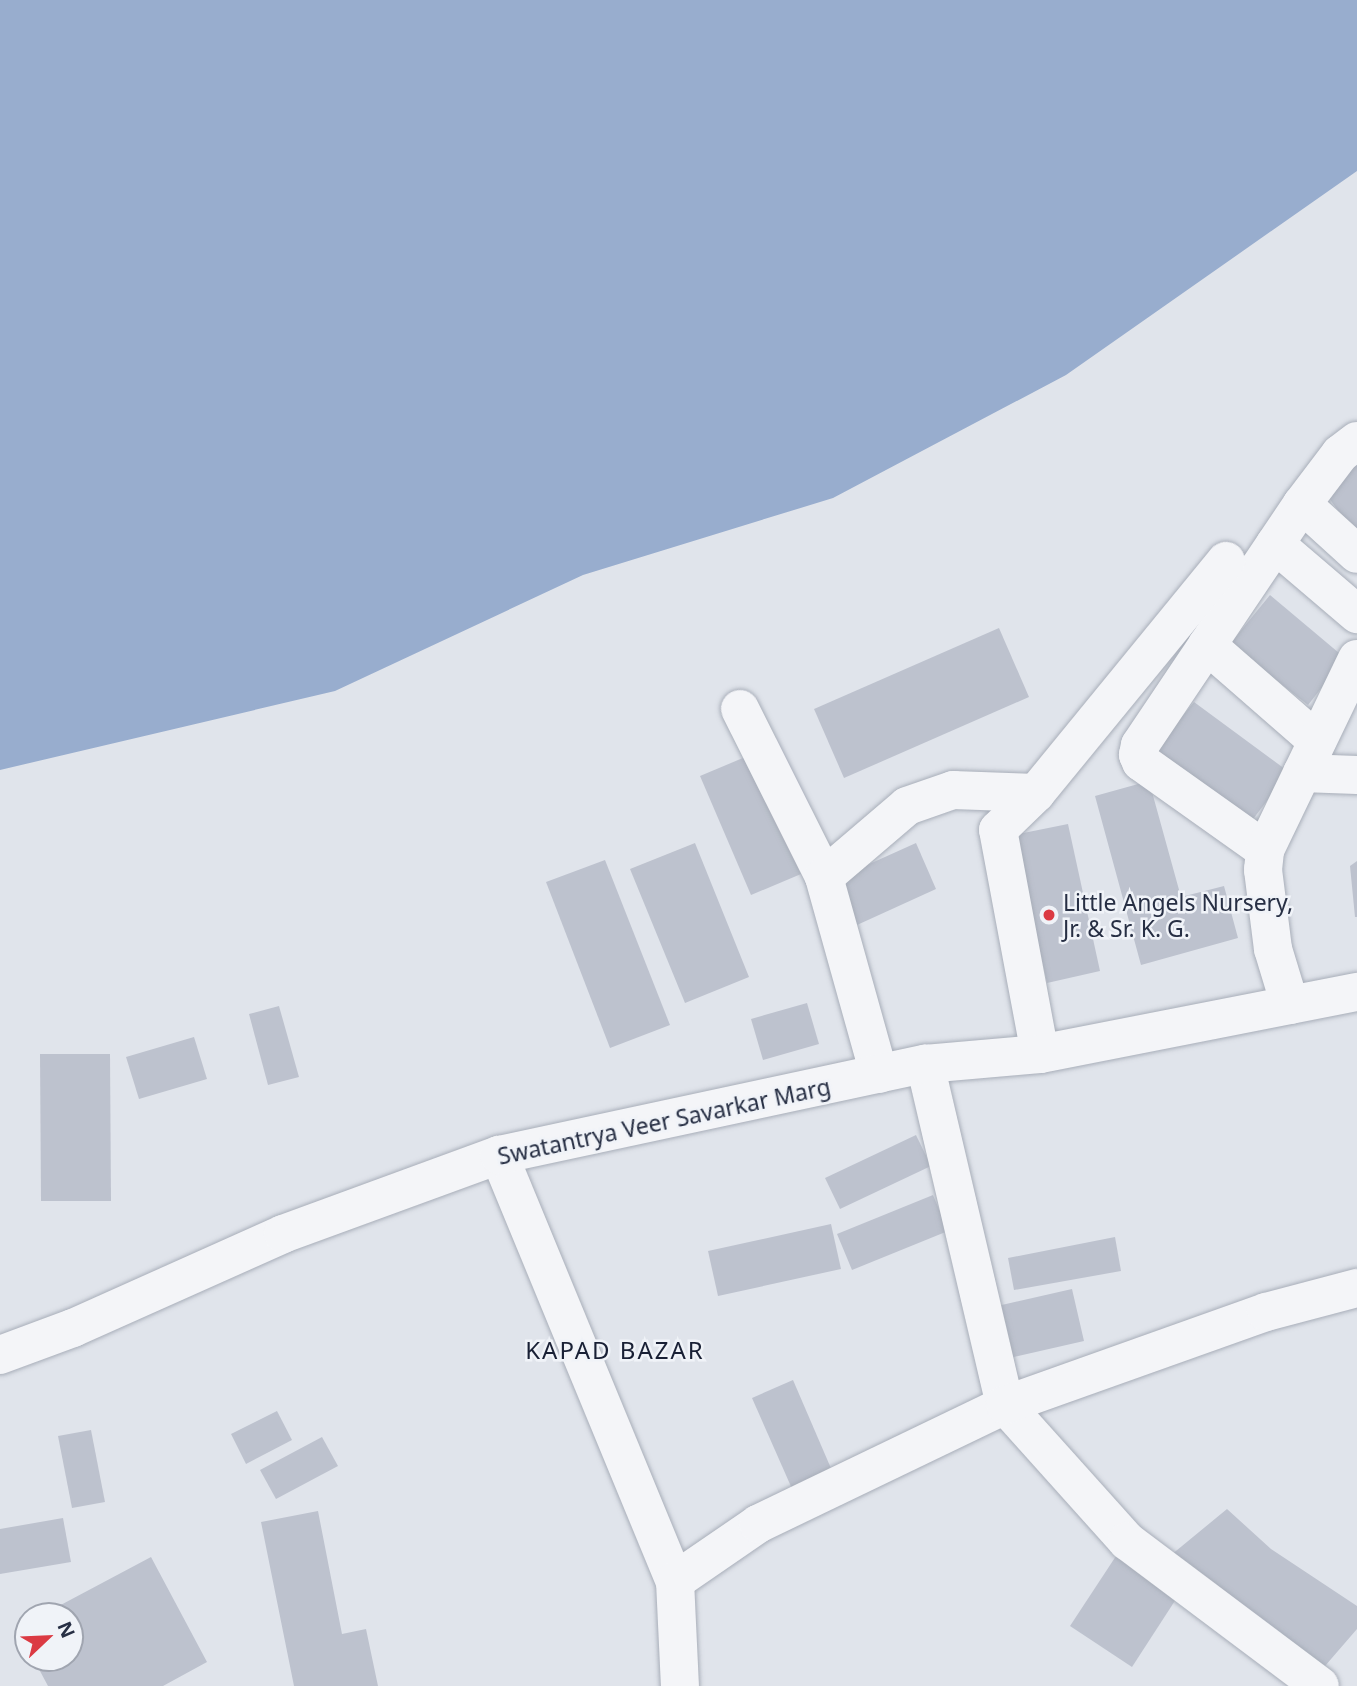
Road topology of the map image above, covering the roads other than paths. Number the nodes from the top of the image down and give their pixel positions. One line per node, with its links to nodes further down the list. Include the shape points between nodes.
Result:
1 (1357, 441): 2 (street, via 1340,454)
2 (1302, 504): 3 (street); 4 (street)
3 (1275, 544): 6 (street); 7 (street)
4 (1357, 554)
5 (1226, 561): 12 (street)
6 (1357, 614)
7 (1207, 645): 10 (street); 13 (street, via 1140,745 1138,755 1141,762)
8 (1357, 659): 10 (street)
9 (740, 709): 14 (street)
10 (1310, 757): 11 (street); 13 (street)
11 (1357, 775)
12 (1036, 793): 14 (street, via 953,790 907,806); 17 (street, via 998,831)
13 (1265, 850): 16 (street, via 1263,870 1273,948)
14 (824, 877): 19 (street)
15 (1357, 992): 16 (street, Swatantrya Veer Savarkar Marg)
16 (1290, 1005): 17 (street, Swatantrya Veer Savarkar Marg)
17 (1040, 1054): 18 (street, Swatantrya Veer Savarkar Marg)
18 (925, 1065): 19 (street, Swatantrya Veer Savarkar Marg); 23 (street)
19 (878, 1074): 20 (street, Swatantrya Veer Savarkar Marg)
20 (499, 1155): 22 (street, Swatantrya Veer Savarkar Marg, via 284,1234 74,1328); 24 (street)
21 (1357, 1288): 23 (street, via 1266,1312)
22 (0, 1355)
23 (1005, 1405): 24 (street, via 758,1524); 26 (street, via 1127,1541)
24 (675, 1581): 25 (street)
25 (680, 1686)
26 (1320, 1686)

